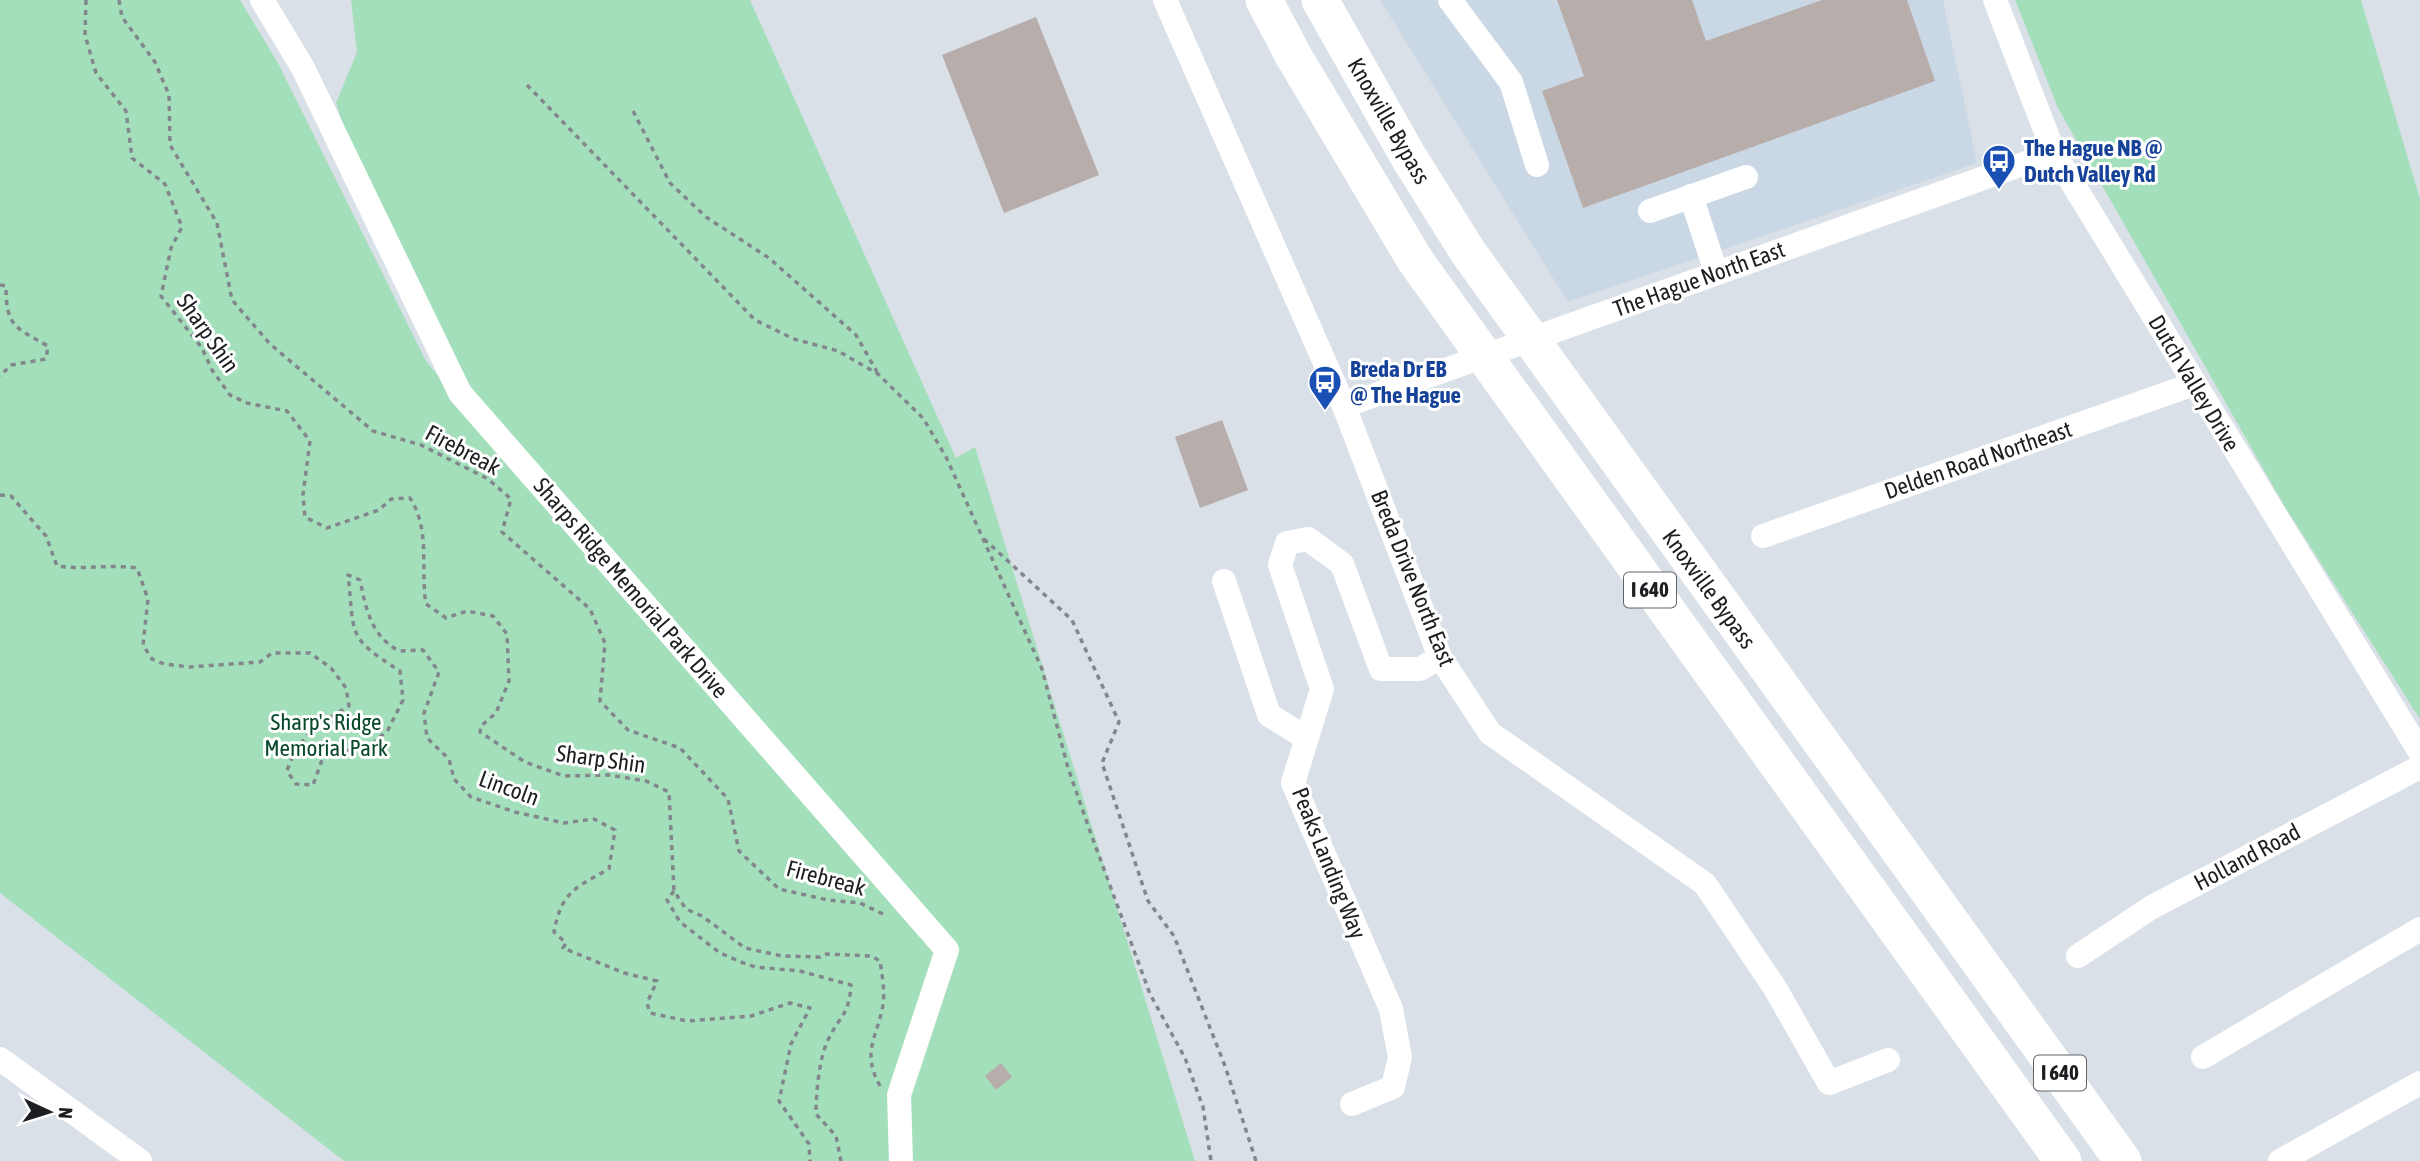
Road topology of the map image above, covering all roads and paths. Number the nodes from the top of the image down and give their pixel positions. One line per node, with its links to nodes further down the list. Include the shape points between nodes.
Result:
1 (86, 0): 30 (path, Sharp Shin, via 85,35 96,73 126,111 132,158 165,184 182,227 171,248 161,296 202,348 230,395 287,411 310,441 305,517 327,528 379,510 391,499 410,498 419,511 425,544 422,579 426,604 446,618 467,611 493,616 507,634 509,681 496,713 480,732 524,762 564,776 609,775 646,781 669,792)
2 (119, 0): 31 (path, Firebreak, via 122,18 155,62 169,95 170,145 217,223 232,300 270,344 373,431 421,445 488,479 511,499 502,532 590,609 605,643 600,701 628,730 680,748 729,799 739,851 779,889 860,903 896,922)
3 (262, 0): 31 (street, Sharps Ridge Memorial Park Drive, via 303,68 460,393)
4 (1164, 0): 21 (street, Breda Drive North East)
5 (1264, 0): 46 (highway, I 640, via 1422,270)
6 (1320, 0): 47 (highway, Knoxville Bypass / I 640, via 1468,252)
7 (1995, 0): 11 (street, Dutch Valley Drive)
8 (1455, 2): 12 (street, via 1511,82)
9 (527, 85): 18 (path, via 755,320 794,340 838,351)
10 (633, 111): 18 (path, via 670,183 706,217 769,258 856,335)
11 (2054, 153): 16 (street, The Hague North East); 20 (street, Dutch Valley Drive)
12 (1538, 165)
13 (1746, 177): 14 (street)
14 (1691, 197): 15 (street); 16 (street)
15 (1650, 211)
16 (1716, 272): 21 (street, The Hague North East)
17 (0, 285): 19 (path, via 6,286 6,314 19,330 48,346 46,359 11,365)
18 (878, 373): 23 (path, via 923,418)
19 (0, 376)
20 (2194, 384): 24 (street, Delden Road Northeast); 28 (street, Dutch Valley Drive)
21 (1344, 406): 26 (street, Breda Drive North East)
22 (0, 495): 41 (path, Lincoln, via 11,496 39,528 57,566 137,568 148,598 143,645 152,659 189,667 260,662 272,653 310,653 331,668 346,688 349,706 317,727 292,754 287,771 296,784 313,785 322,760 338,751 365,750 388,730 403,700 400,671 357,640 348,575 360,580 369,617 380,637 398,651 423,650 439,672 424,713 427,738 449,759 454,779 471,797 564,823 594,819 615,830 609,869 572,889 564,901 554,932 566,943 563,948 657,981 647,1003 650,1013 687,1021 751,1016 790,1003 810,1008 791,1044 779,1101 808,1144)
23 (981, 536): 44 (path, via 1042,669 1091,834 1150,994 1185,1058 1203,1107); 45 (path, via 1072,620 1097,670 1119,722 1102,763 1148,901 1174,936)
24 (1763, 536)
25 (1224, 581): 27 (street, via 1269,715)
26 (1440, 657): 27 (street, Peaks Landing Way, via 1420,669 1381,669 1342,564 1308,538 1287,543 1280,565 1322,690); 36 (street, Breda Drive North East, via 1490,733 1705,884 1774,988 1829,1083)
27 (1305, 737): 39 (street, Peaks Landing Way, via 1293,783 1391,1009 1400,1057 1393,1087)
28 (2420, 752)
29 (2420, 766): 33 (street, Holland Road, via 2151,907)
30 (674, 891): 38 (path, via 686,909 745,948 782,956 871,956 880,961 883,1004 870,1060 883,1091); 42 (path, via 667,900 674,916 720,953 755,967 800,971 851,985 850,1006 827,1041 816,1089 816,1114 836,1136)
31 (923, 922): 38 (street, Sharps Ridge Memorial Park Drive, via 947,950)
32 (2420, 929): 34 (street)
33 (2078, 956)
34 (2203, 1057)
35 (0, 1059): 40 (street)
36 (1888, 1059)
37 (2420, 1083): 48 (street)
38 (899, 1095): 43 (street, Sharps Ridge Memorial Park Drive)
39 (1352, 1104)
40 (140, 1161)
41 (810, 1161)
42 (841, 1161)
43 (901, 1161)
44 (1211, 1161)
45 (1256, 1161)
46 (2063, 1161)
47 (2123, 1161)
48 (2280, 1161)

